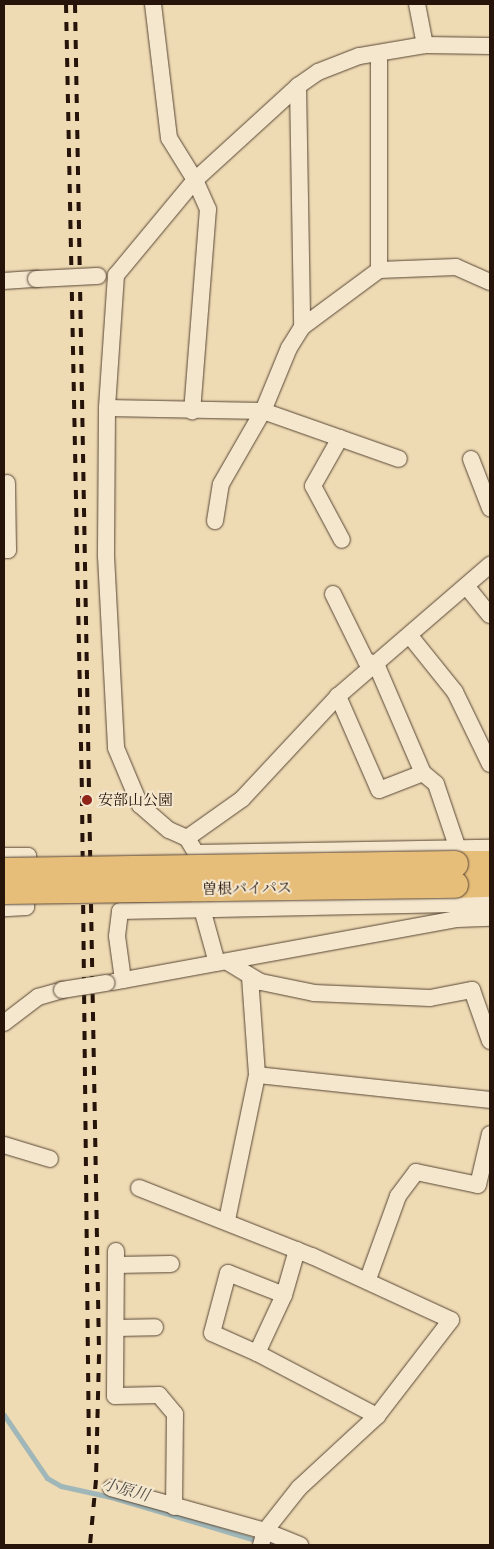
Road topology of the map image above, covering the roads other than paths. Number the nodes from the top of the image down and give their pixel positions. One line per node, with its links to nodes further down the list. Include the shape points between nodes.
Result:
1 (153, 4): 7 (street, via 169,138)
2 (417, 4): 3 (street)
3 (425, 45): 4 (street); 5 (street)
4 (490, 46)
5 (378, 53): 6 (street, via 358,56 318,72); 8 (street)
6 (298, 86): 7 (street); 12 (street)
7 (195, 180): 9 (street); 14 (street, via 208,209)
8 (379, 270): 11 (street, via 456,267); 12 (street)
9 (116, 275): 10 (street, bridge); 13 (street)
10 (4, 281)
11 (490, 282)
12 (302, 327): 15 (street, via 288,348)
13 (107, 408): 14 (street); 33 (street, via 106,556 116,748 140,805 168,830)
14 (192, 411): 15 (street)
15 (263, 411): 16 (street); 21 (street, via 221,484)
16 (340, 438): 17 (street); 22 (street, via 313,486)
17 (399, 459)
18 (471, 459): 20 (street)
19 (7, 483): 23 (street, via 8,550)
20 (490, 508)
21 (215, 522)
22 (342, 540)
23 (4, 550)
24 (490, 565): 25 (street)
25 (467, 587): 27 (street); 28 (street)
26 (333, 594): 29 (street, via 366,661)
27 (490, 615)
28 (410, 636): 29 (street); 31 (street, via 455,692)
29 (376, 664): 30 (street); 32 (street)
30 (338, 696): 32 (street, via 379,790); 33 (street, via 242,799)
31 (490, 764)
32 (423, 773): 38 (street, via 436,784)
33 (187, 838): 35 (street)
34 (490, 848): 38 (street)
35 (196, 853): 38 (street); 44 (street)
36 (4, 856): 43 (street, via 28,856 26,907)
37 (490, 864): 38 (highway, 曽根バイパス)
38 (456, 865): 39 (highway, 曽根バイパス, bridge); 40 (highway, 曽根バイパス); 41 (highway, 曽根バイパス, bridge)
39 (4, 871)
40 (490, 884)
41 (4, 891)
42 (490, 903): 44 (street)
43 (4, 908)
44 (200, 909): 46 (street); 48 (street, via 120,910 117,936)
45 (490, 918): 46 (street, via 457,919)
46 (223, 963): 47 (street); 48 (street)
47 (250, 977): 50 (street, via 314,993 430,998 472,990); 51 (street)
48 (123, 980): 49 (street, bridge, via 38,997)
49 (4, 1023)
50 (490, 1042)
51 (256, 1075): 52 (street); 57 (street)
52 (490, 1100)
53 (490, 1134): 60 (street, via 478,1185 416,1172 398,1196)
54 (4, 1145): 55 (street)
55 (50, 1159)
56 (139, 1188): 57 (street)
57 (227, 1220): 58 (street)
58 (297, 1250): 60 (street); 61 (street)
59 (171, 1264): 62 (street, via 116,1258)
60 (368, 1279): 65 (street, via 451,1320)
61 (284, 1294): 64 (street); 64 (street, via 228,1273 212,1333)
62 (116, 1328): 63 (street); 67 (street, via 116,1396 159,1395 175,1414)
63 (155, 1328)
64 (257, 1353): 65 (street)
65 (377, 1416): 68 (street, via 300,1488)
66 (111, 1488): 67 (street)
67 (174, 1507): 68 (street)
68 (263, 1538): 69 (street)
69 (300, 1545)

